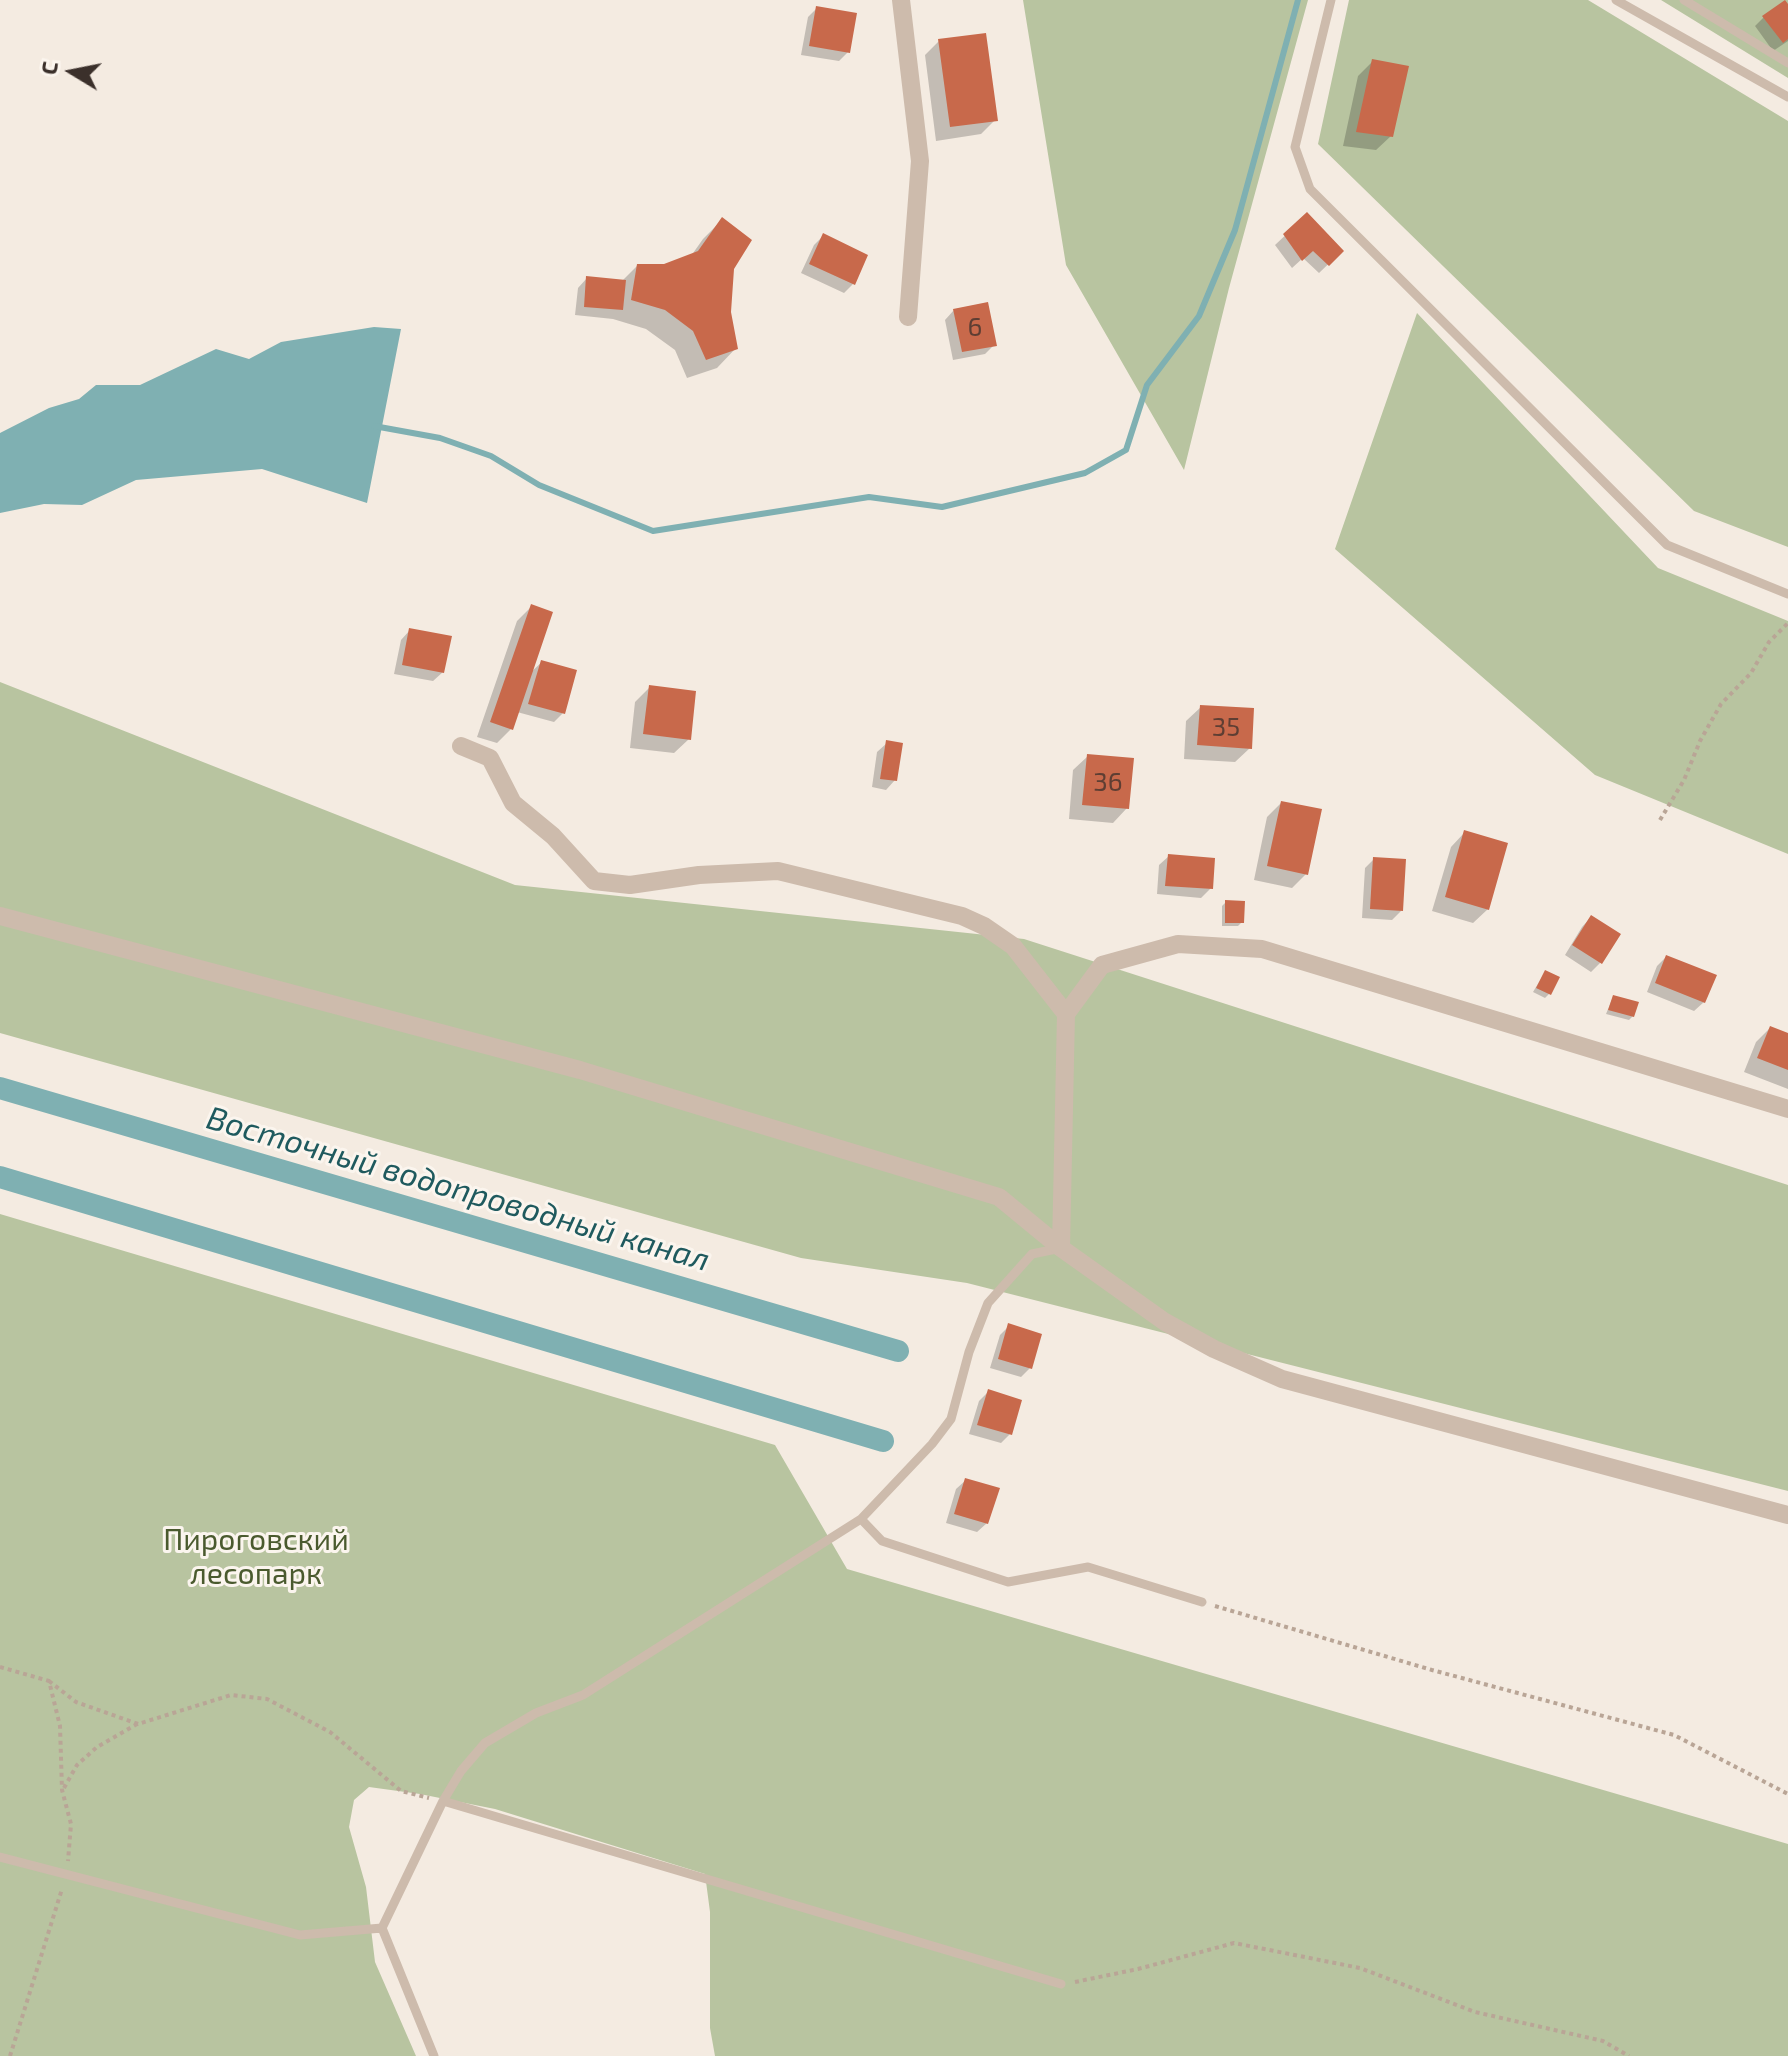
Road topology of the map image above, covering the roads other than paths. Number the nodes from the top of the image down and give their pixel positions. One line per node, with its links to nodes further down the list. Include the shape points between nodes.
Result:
1 (901, 0): 7 (street, via 920,161)
2 (1331, 0): 8 (lane, via 1295,147 1310,189 1667,545)
3 (1616, 0): 6 (lane)
4 (1684, 0): 5 (lane)
5 (1788, 63)
6 (1788, 97)
7 (908, 317)
8 (1788, 594)
9 (461, 746): 11 (street, via 490,758 513,803 594,881 630,885 778,871 962,916 1013,946)
10 (0, 916): 13 (street, via 580,1070 999,1197)
11 (1066, 1014): 12 (street, via 1102,965 1178,944 1262,949); 13 (street)
12 (1788, 1109)
13 (1061, 1248): 14 (street, via 1165,1322 1282,1379); 15 (lane, via 1032,1254 988,1303 951,1419)
14 (1788, 1515)
15 (861, 1519): 16 (lane, via 882,1541 1008,1582 1088,1567); 17 (lane, via 583,1695 536,1713 485,1743)
16 (1202, 1602)
17 (443, 1801): 19 (lane); 20 (lane)
18 (0, 1857): 19 (lane, via 300,1935)
19 (382, 1928): 21 (lane)
20 (1061, 1984)
21 (434, 2056)

